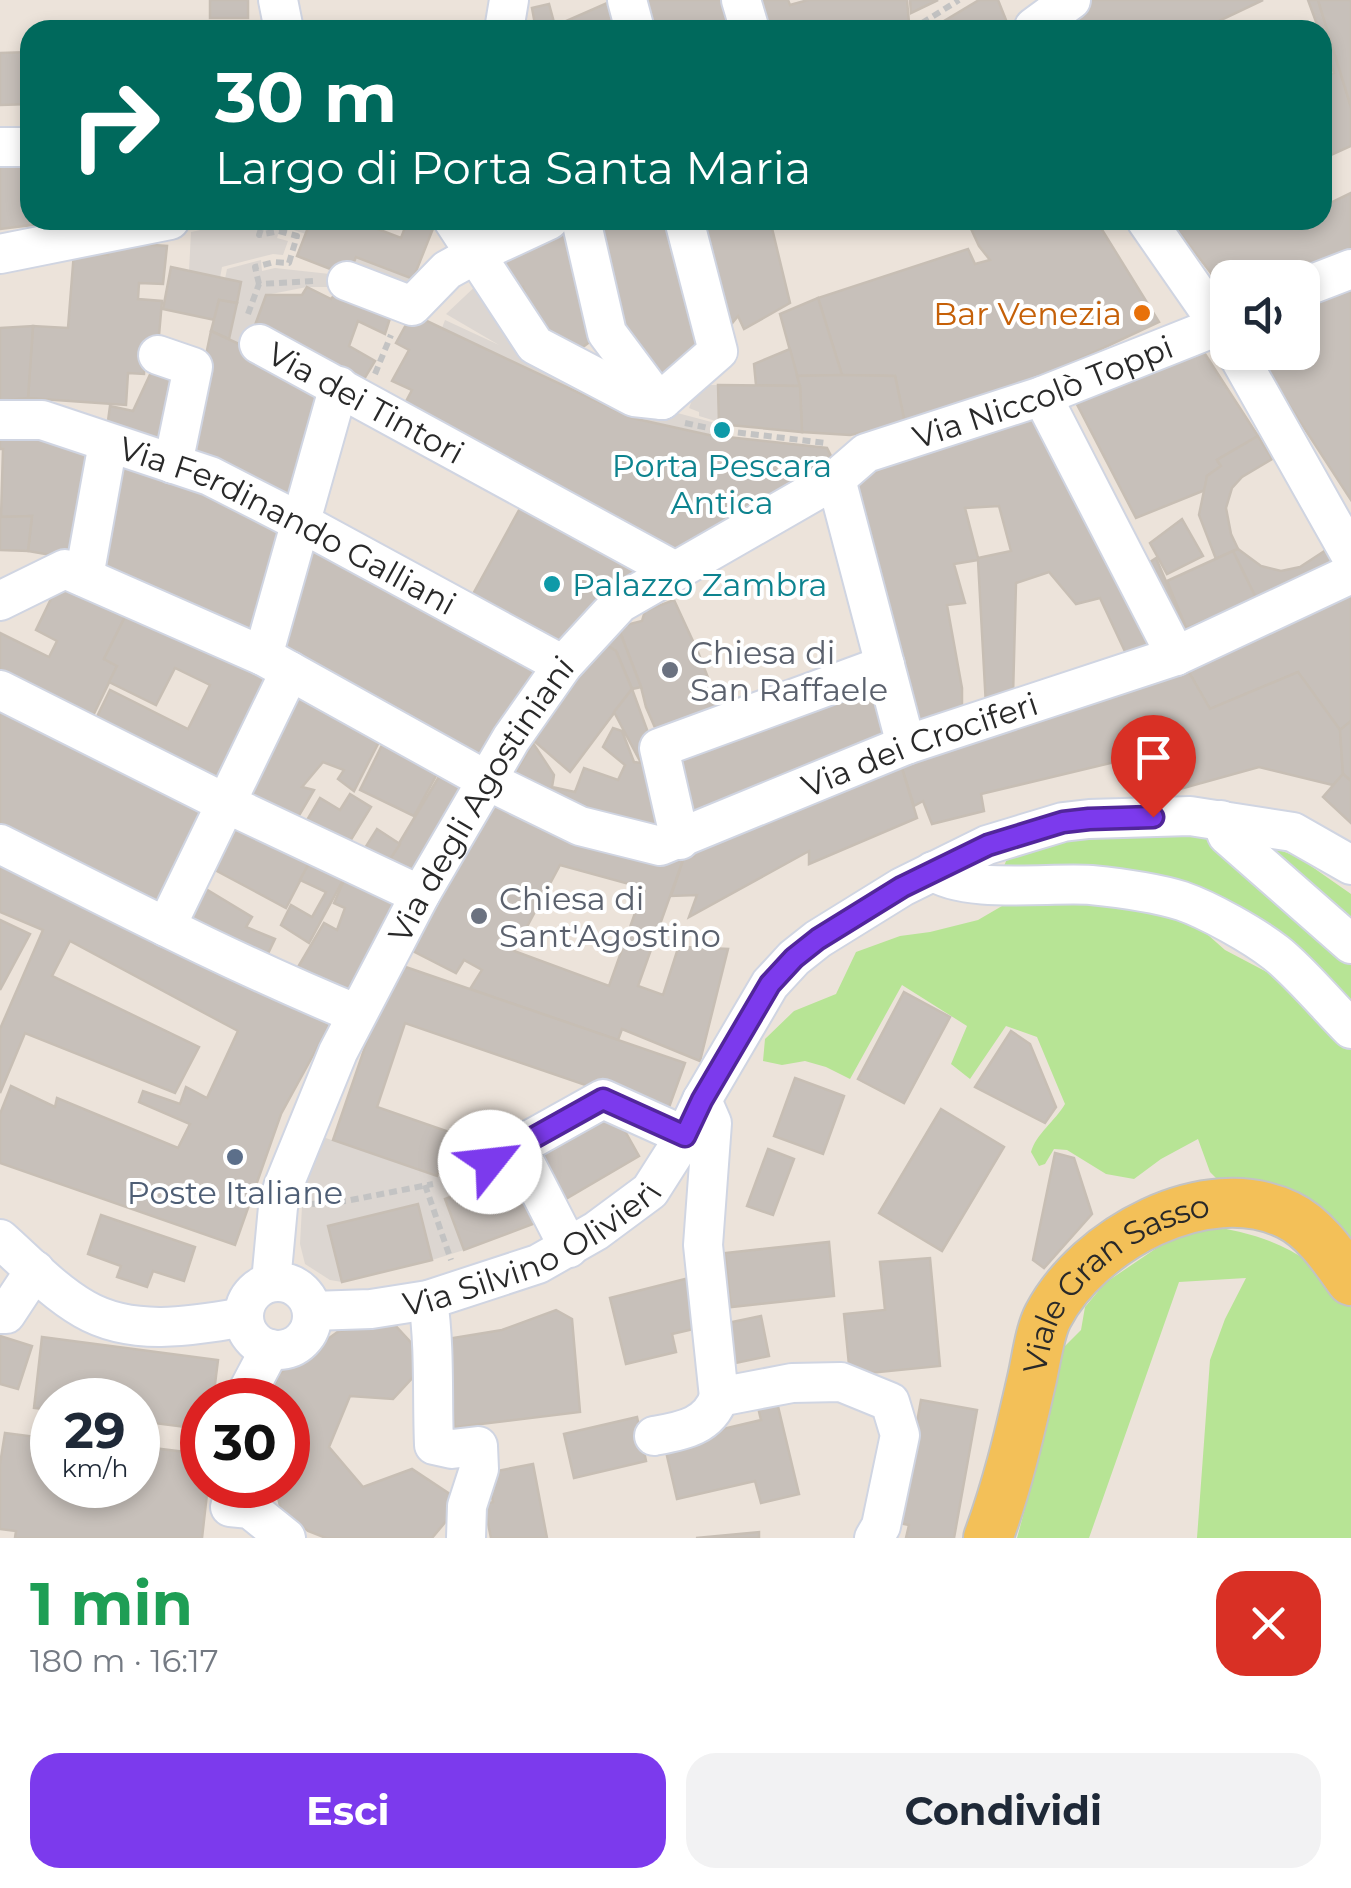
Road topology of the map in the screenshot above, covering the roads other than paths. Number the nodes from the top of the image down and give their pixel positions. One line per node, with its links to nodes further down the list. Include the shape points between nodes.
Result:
1 (1072, 0): 2 (street)
2 (1029, 19)
3 (120, 230): 9 (street)
4 (460, 230): 10 (street)
5 (528, 230): 10 (street)
6 (582, 230): 21 (street, via 607,334)
7 (687, 230): 21 (street, via 718,351)
8 (1153, 230): 14 (street)
9 (0, 254)
10 (476, 254): 12 (street, via 448,270 412,306); 21 (street, via 532,350 634,397)
11 (1351, 268): 13 (street)
12 (348, 281)
13 (1320, 281)
14 (1210, 309)
15 (1210, 340): 20 (street, Via Niccolò Toppi)
16 (258, 344): 19 (street, Via dei Tintori)
17 (158, 354): 25 (street, via 193,367)
18 (1248, 370): 28 (street)
19 (338, 386): 27 (street); 30 (street, Via dei Tintori)
20 (1042, 396): 24 (street, Via Niccolò Toppi); 33 (street)
21 (662, 400)
22 (0, 420): 23 (street, Via Ferdinando Galliani, via 42,420)
23 (108, 443): 25 (street, Via Ferdinando Galliani); 29 (street)
24 (866, 453): 26 (street, Via degli Agostiniani)
25 (173, 464): 27 (street, Via Ferdinando Galliani)
26 (836, 479): 30 (street, Via degli Agostiniani); 36 (street)
27 (300, 522): 34 (street); 35 (street, Via Ferdinando Galliani)
28 (1351, 556)
29 (75, 572): 32 (street); 34 (street, Via dei Crociferi)
30 (675, 572): 35 (street, Via degli Agostiniani, via 620,603)
31 (1351, 574): 33 (street, Via dei Crociferi)
32 (0, 601)
33 (1176, 656): 38 (street, Via dei Crociferi)
34 (276, 664): 39 (street, Via dei Crociferi); 40 (street)
35 (563, 665): 39 (street, Via degli Agostiniani)
36 (885, 666): 38 (street); 42 (street, via 660,748)
37 (0, 690): 40 (street)
38 (906, 745): 42 (street, Via dei Crociferi)
39 (486, 780): 42 (street, Via dei Crociferi, via 580,826 660,846); 46 (street, Via degli Agostiniani)
40 (226, 803): 46 (street); 47 (street)
41 (1221, 820): 44 (street, Via Silvino Olivieri, via 1293,832); 45 (street, Via Silvino Olivieri, via 1063,822); 48 (street, via 1227,835)
42 (680, 840)
43 (0, 844): 47 (street)
44 (1351, 865)
45 (933, 871): 50 (street, via 951,880 1090,885 1182,902 1276,953); 51 (street, Via Silvino Olivieri, via 794,958 770,984)
46 (420, 895): 49 (street, Via degli Agostiniani)
47 (166, 927): 49 (street)
48 (1351, 944)
49 (358, 1014): 59 (street, Via degli Agostiniani, via 283,1187)
50 (1351, 1029)
51 (702, 1100): 52 (street, Via Silvino Olivieri); 66 (street, via 712,1123 703,1245)
52 (685, 1136): 53 (street, via 603,1099); 56 (street, Via Silvino Olivieri, via 650,1191)
53 (517, 1147): 54 (street); 56 (street)
54 (463, 1178)
55 (0, 1240): 57 (street)
56 (569, 1248): 60 (street, Via Silvino Olivieri)
57 (35, 1270): 62 (street); 63 (street, via 84,1309 127,1324 173,1328)
58 (1351, 1281): 72 (main road, Viale Gran Sasso, via 1327,1247 1292,1216 1257,1203 1171,1212 1137,1228 1081,1271 1046,1318)
59 (271, 1282): 61 (street, via 302,1291); 63 (street, via 248,1299)
60 (445, 1295): 61 (street, Via Silvino Olivieri, via 371,1309); 70 (street, via 434,1360 434,1444 478,1446)
61 (312, 1311): 64 (street, via 301,1342)
62 (0, 1314)
63 (244, 1318): 64 (street, via 252,1338)
64 (270, 1349): 65 (street)
65 (255, 1378)
66 (718, 1397): 67 (street, via 696,1426); 71 (street, via 840,1382 890,1402 900,1435)
67 (654, 1436)
68 (230, 1510): 69 (street, via 250,1509)
69 (286, 1538)
70 (466, 1538)
71 (874, 1538)
72 (988, 1538)

